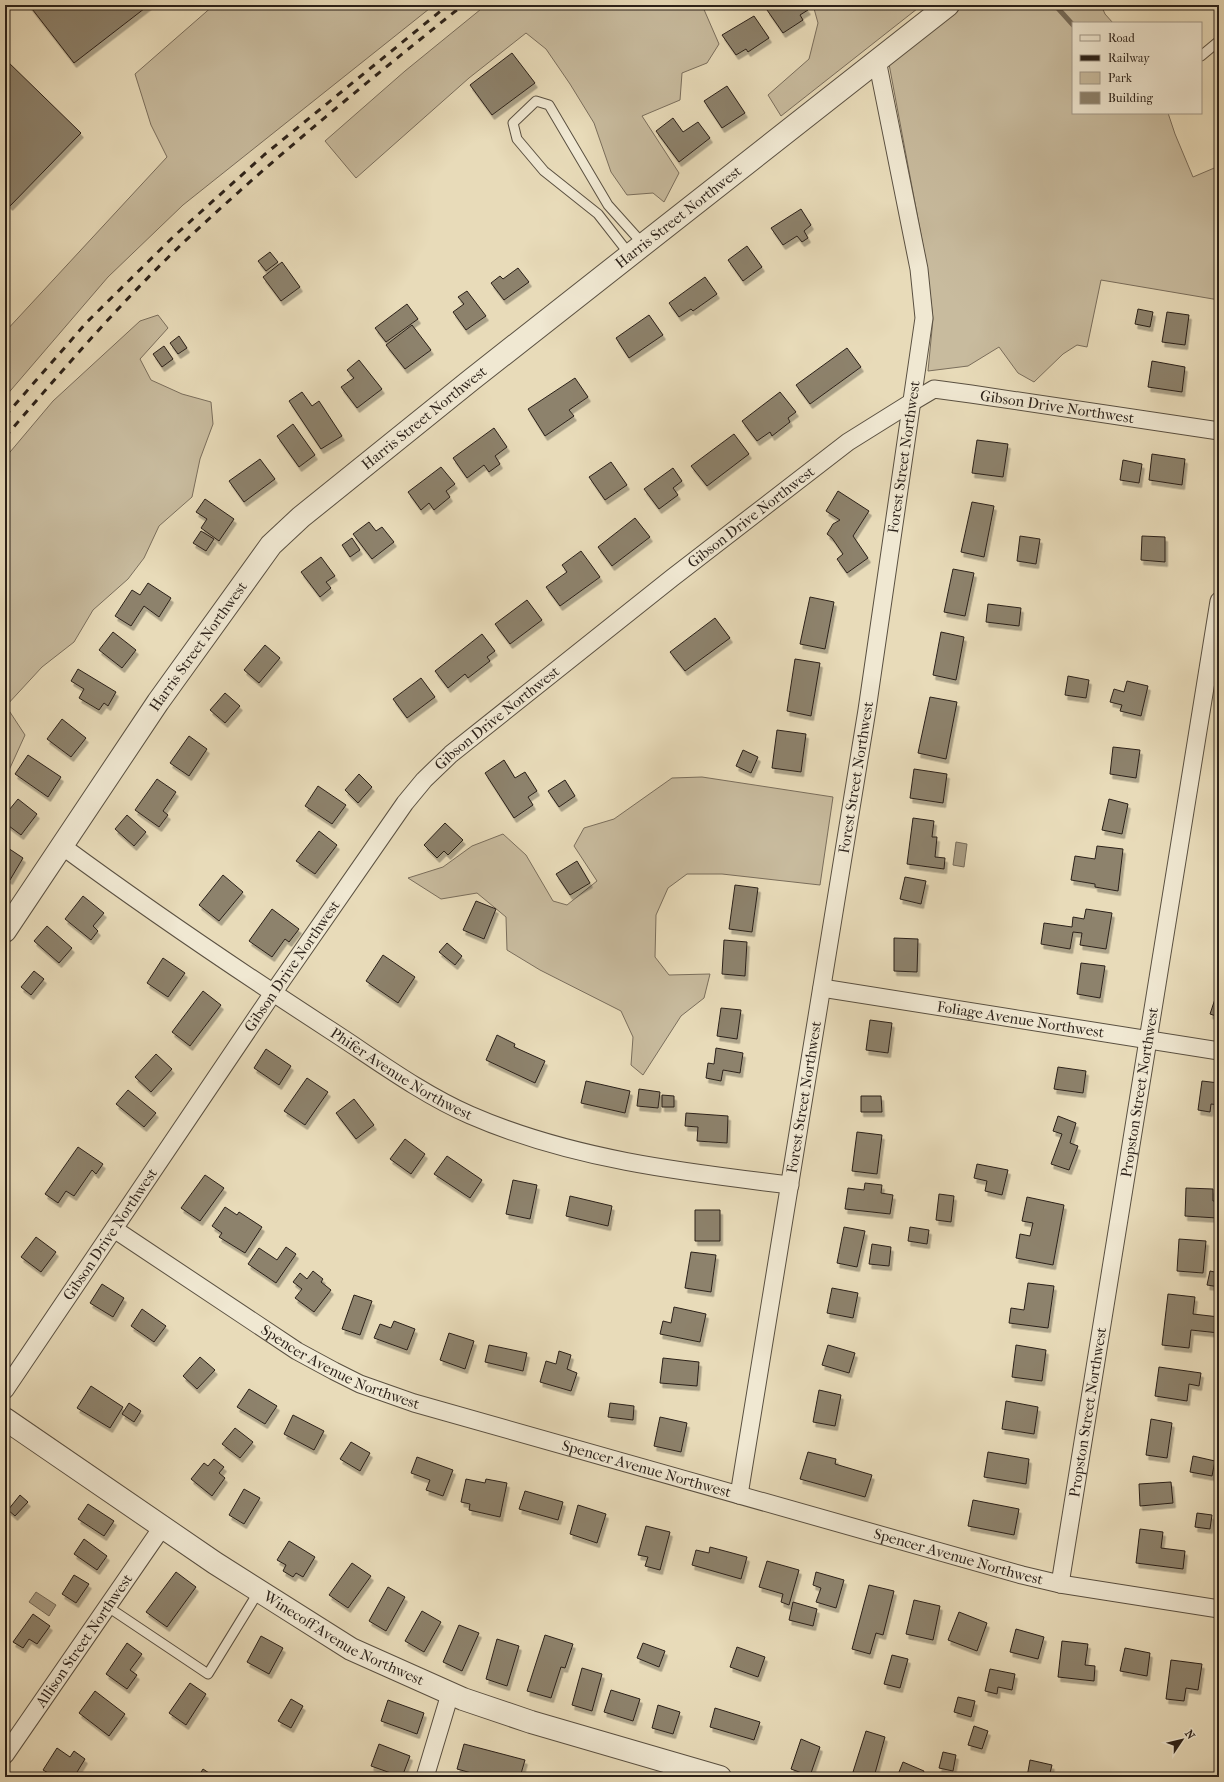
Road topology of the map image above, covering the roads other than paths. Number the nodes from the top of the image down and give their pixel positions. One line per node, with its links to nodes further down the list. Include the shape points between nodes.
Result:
1 (948, 5): 4 (street, Harris Street Northwest)
2 (1219, 41): 3 (lane)
3 (1202, 55)
4 (877, 60): 7 (street, Harris Street Northwest); 8 (street, Forest Street Northwest, via 919,269 924,318)
5 (608, 205): 6 (lane); 6 (lane, via 549,105 536,101 513,123 517,139 544,171); 7 (lane)
6 (598, 214): 7 (lane)
7 (637, 250): 11 (street, Harris Street Northwest, via 301,517 270,545 158,702)
8 (912, 402): 9 (street, Gibson Drive Northwest, via 934,389); 13 (street, Forest Street Northwest, via 868,703); 14 (street, Gibson Drive Northwest, via 848,442 451,754 405,803)
9 (1219, 432)
10 (1219, 601): 15 (street, Propston Street Northwest)
11 (62, 846): 12 (street, Harris Street Northwest); 14 (street, Phifer Avenue Northwest)
12 (5, 931)
13 (822, 988): 15 (street, Foliage Avenue Northwest); 17 (street, Forest Street Northwest)
14 (273, 993): 17 (street, Phifer Avenue Northwest, via 420,1088 469,1115 522,1135 605,1158); 18 (street, Gibson Drive Northwest)
15 (1149, 1040): 16 (street, Foliage Avenue Northwest); 23 (street, Propston Street Northwest)
16 (1219, 1051)
17 (790, 1185): 21 (street, Forest Street Northwest)
18 (114, 1230): 19 (street, Gibson Drive Northwest); 21 (street, Spencer Avenue Northwest, via 297,1350 360,1384 414,1403)
19 (5, 1390)
20 (5, 1419): 22 (street, Winecoff Avenue Northwest)
21 (738, 1495): 23 (street, Spencer Avenue Northwest)
22 (163, 1526): 24 (street, Winecoff Avenue Northwest); 25 (street, Allison Street Northwest)
23 (1060, 1584): 26 (street, Spencer Avenue Northwest)
24 (259, 1591): 25 (lane, via 208,1674); 27 (street, Winecoff Avenue Northwest, via 350,1649)
25 (108, 1607): 28 (street, Allison Street Northwest)
26 (1219, 1609)
27 (450, 1694): 29 (street); 30 (street, Winecoff Avenue Northwest, via 531,1722)
28 (5, 1755)
29 (425, 1777)
30 (720, 1777)

